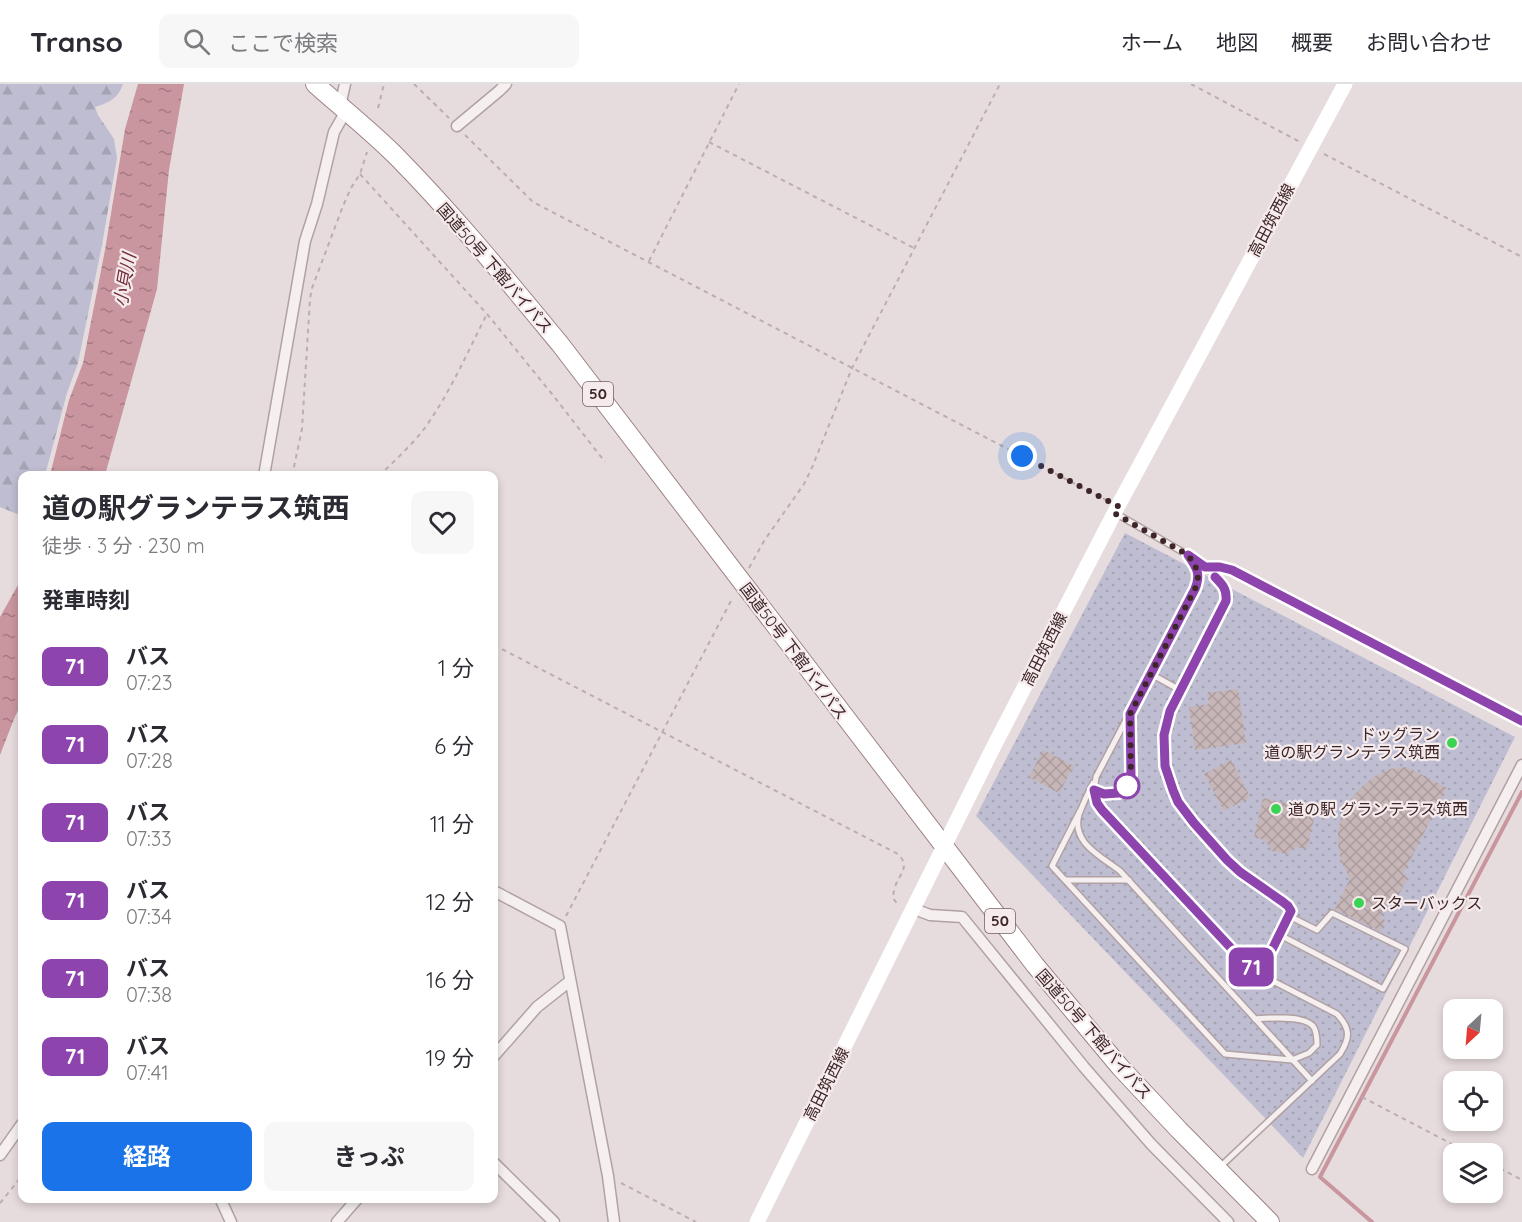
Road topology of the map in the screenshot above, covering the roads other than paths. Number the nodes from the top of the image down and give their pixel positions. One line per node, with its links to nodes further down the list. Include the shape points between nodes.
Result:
1 (315, 84): 5 (highway, 国道50号 下館バイパス / 50)
2 (345, 84): 5 (street)
3 (506, 84): 6 (street)
4 (1345, 84): 8 (main road, 高田筑西線)
5 (340, 106): 7 (street, via 305,241); 19 (highway, 国道50号 下館バイパス / 50, via 396,156 445,209 560,344)
6 (457, 126)
7 (265, 471)
8 (1116, 510): 9 (lane); 19 (main road, 高田筑西線)
9 (1188, 555): 10 (lane); 11 (lane, via 1199,579)
10 (1205, 567): 12 (lane, via 1224,586 1226,601); 14 (street, via 1232,570)
11 (1151, 674): 12 (lane); 13 (lane)
12 (1180, 690): 24 (lane, via 1164,735 1165,766 1173,790 1185,812 1227,860 1288,906)
13 (1130, 714): 16 (lane); 17 (lane, via 1131,775 1127,787 1119,793)
14 (1522, 721)
15 (1522, 765): 35 (street)
16 (1096, 777): 17 (lane); 18 (lane)
17 (1094, 790): 26 (lane, via 1102,810 1244,962)
18 (1080, 811): 20 (lane, via 1052,866); 21 (lane, via 1081,839)
19 (944, 848): 23 (main road, 高田筑西線); 36 (highway, 国道50号 下館バイパス / 50, via 1120,1067)
20 (1065, 880): 21 (lane); 30 (lane, via 1225,1054)
21 (1129, 880): 28 (lane)
22 (498, 893): 27 (street, via 560,926)
23 (912, 911): 43 (main road, 高田筑西線); 44 (street, via 962,916 1084,1067 1151,1144)
24 (1289, 916): 25 (lane); 25 (lane, via 1317,930 1332,913 1405,949 1383,989)
25 (1280, 935): 26 (lane)
26 (1260, 974): 31 (lane, via 1337,1014 1345,1023 1345,1046)
27 (570, 981): 29 (street, via 537,1007); 42 (street)
28 (1255, 1019): 30 (lane); 30 (lane, via 1281,1018 1313,1026 1317,1045)
29 (498, 1051)
30 (1292, 1060): 31 (lane)
31 (1312, 1081): 36 (lane)
32 (18, 1130): 33 (street)
33 (0, 1155)
34 (498, 1167): 41 (street)
35 (1312, 1169)
36 (1217, 1170): 45 (highway, 国道50号 下館バイパス / 50)
37 (222, 1203): 39 (street)
38 (353, 1203): 40 (street)
39 (231, 1222)
40 (337, 1222)
41 (554, 1222)
42 (615, 1222)
43 (757, 1222)
44 (1228, 1222)
45 (1270, 1222)

